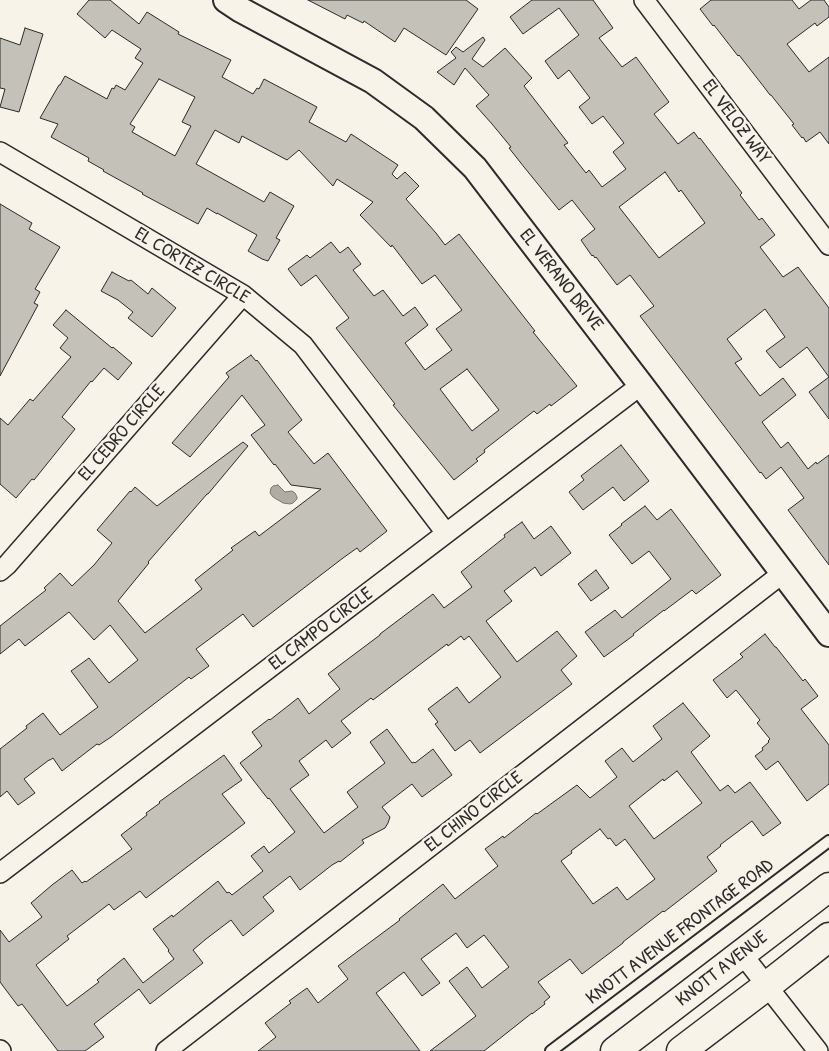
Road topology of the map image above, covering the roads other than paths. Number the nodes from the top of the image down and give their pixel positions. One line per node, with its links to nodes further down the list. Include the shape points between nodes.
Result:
1 (644, 0): 4 (street, EL VELOZ WAY)
2 (238, 3): 6 (street, EL VERANO DRIVE, via 373,81 424,118 475,168)
3 (0, 152): 5 (street, EL CORTEZ CIRCLE)
4 (829, 245)
5 (243, 294): 7 (street, EL CORTEZ CIRCLE, via 303,345); 8 (street, EL CEDRO CIRCLE)
6 (641, 385): 7 (street, EL CAMPO CIRCLE); 9 (street, EL VERANO DRIVE)
7 (446, 533): 12 (street, EL CAMPO CIRCLE)
8 (0, 571)
9 (783, 573): 10 (street, EL VERANO DRIVE); 17 (street, EL CHINO CIRCLE)
10 (829, 634)
11 (829, 841): 18 (lane, KNOTT AVENUE FRONTAGE ROAD)
12 (0, 873)
13 (829, 887): 15 (main road, KNOTT AVENUE)
14 (829, 937): 16 (main road)
15 (742, 954): 16 (street); 19 (main road, KNOTT AVENUE)
16 (768, 985): 20 (main road); 21 (street)
17 (166, 1051)
18 (551, 1051)
19 (615, 1051)
20 (681, 1051)
21 (818, 1051)

